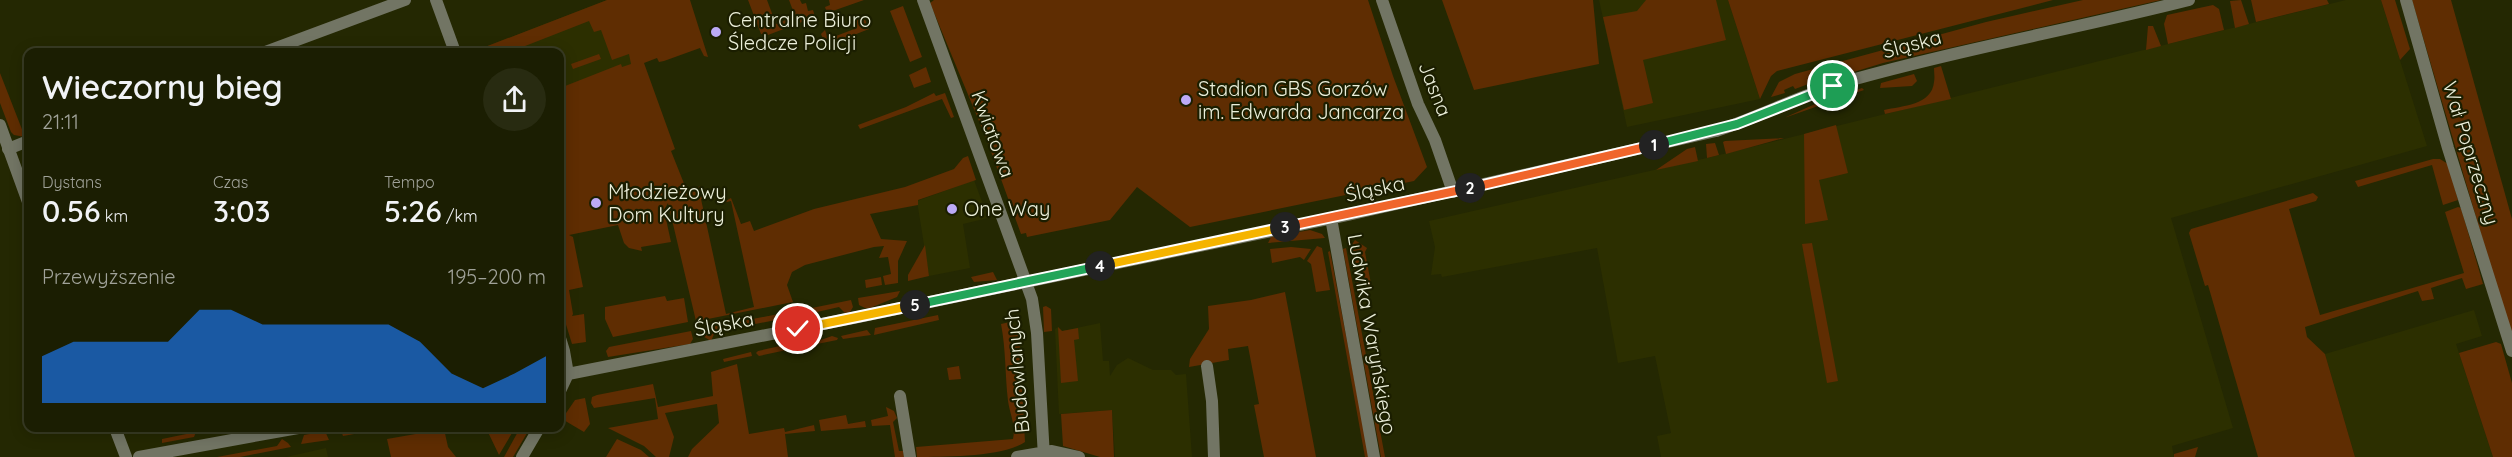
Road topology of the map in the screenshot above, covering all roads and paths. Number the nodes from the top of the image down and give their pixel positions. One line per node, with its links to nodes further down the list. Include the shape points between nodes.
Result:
1 (405, 0): 7 (street)
2 (436, 0): 8 (street)
3 (923, 0): 15 (street, Kwiatowa)
4 (1382, 0): 13 (street, Jasna)
5 (2189, 0): 13 (street, Śląska, via 1946,55 1817,91 1716,131)
6 (2406, 0): 17 (street, Wał Poprzeczny)
7 (276, 48)
8 (454, 48)
9 (0, 125): 11 (street)
10 (24, 143): 11 (street)
11 (8, 149): 12 (street)
12 (24, 191)
13 (1453, 192): 14 (street, Śląska)
14 (1331, 218): 15 (street, Śląska); 32 (street, Ludwika Waryńskiego)
15 (1027, 282): 19 (street, Śląska); 24 (street, Budowlanych, via 1036,322)
16 (564, 351): 19 (street)
17 (2512, 351)
18 (1207, 366): 31 (street)
19 (564, 375)
20 (900, 396): 28 (street)
21 (117, 432): 25 (street)
22 (276, 432): 26 (street)
23 (537, 432): 27 (street)
24 (1043, 454): 29 (street); 30 (street, via 1061,452)
25 (126, 457)
26 (139, 457)
27 (522, 457)
28 (910, 457)
29 (1017, 457)
30 (1079, 457)
31 (1214, 457)
32 (1374, 457)

